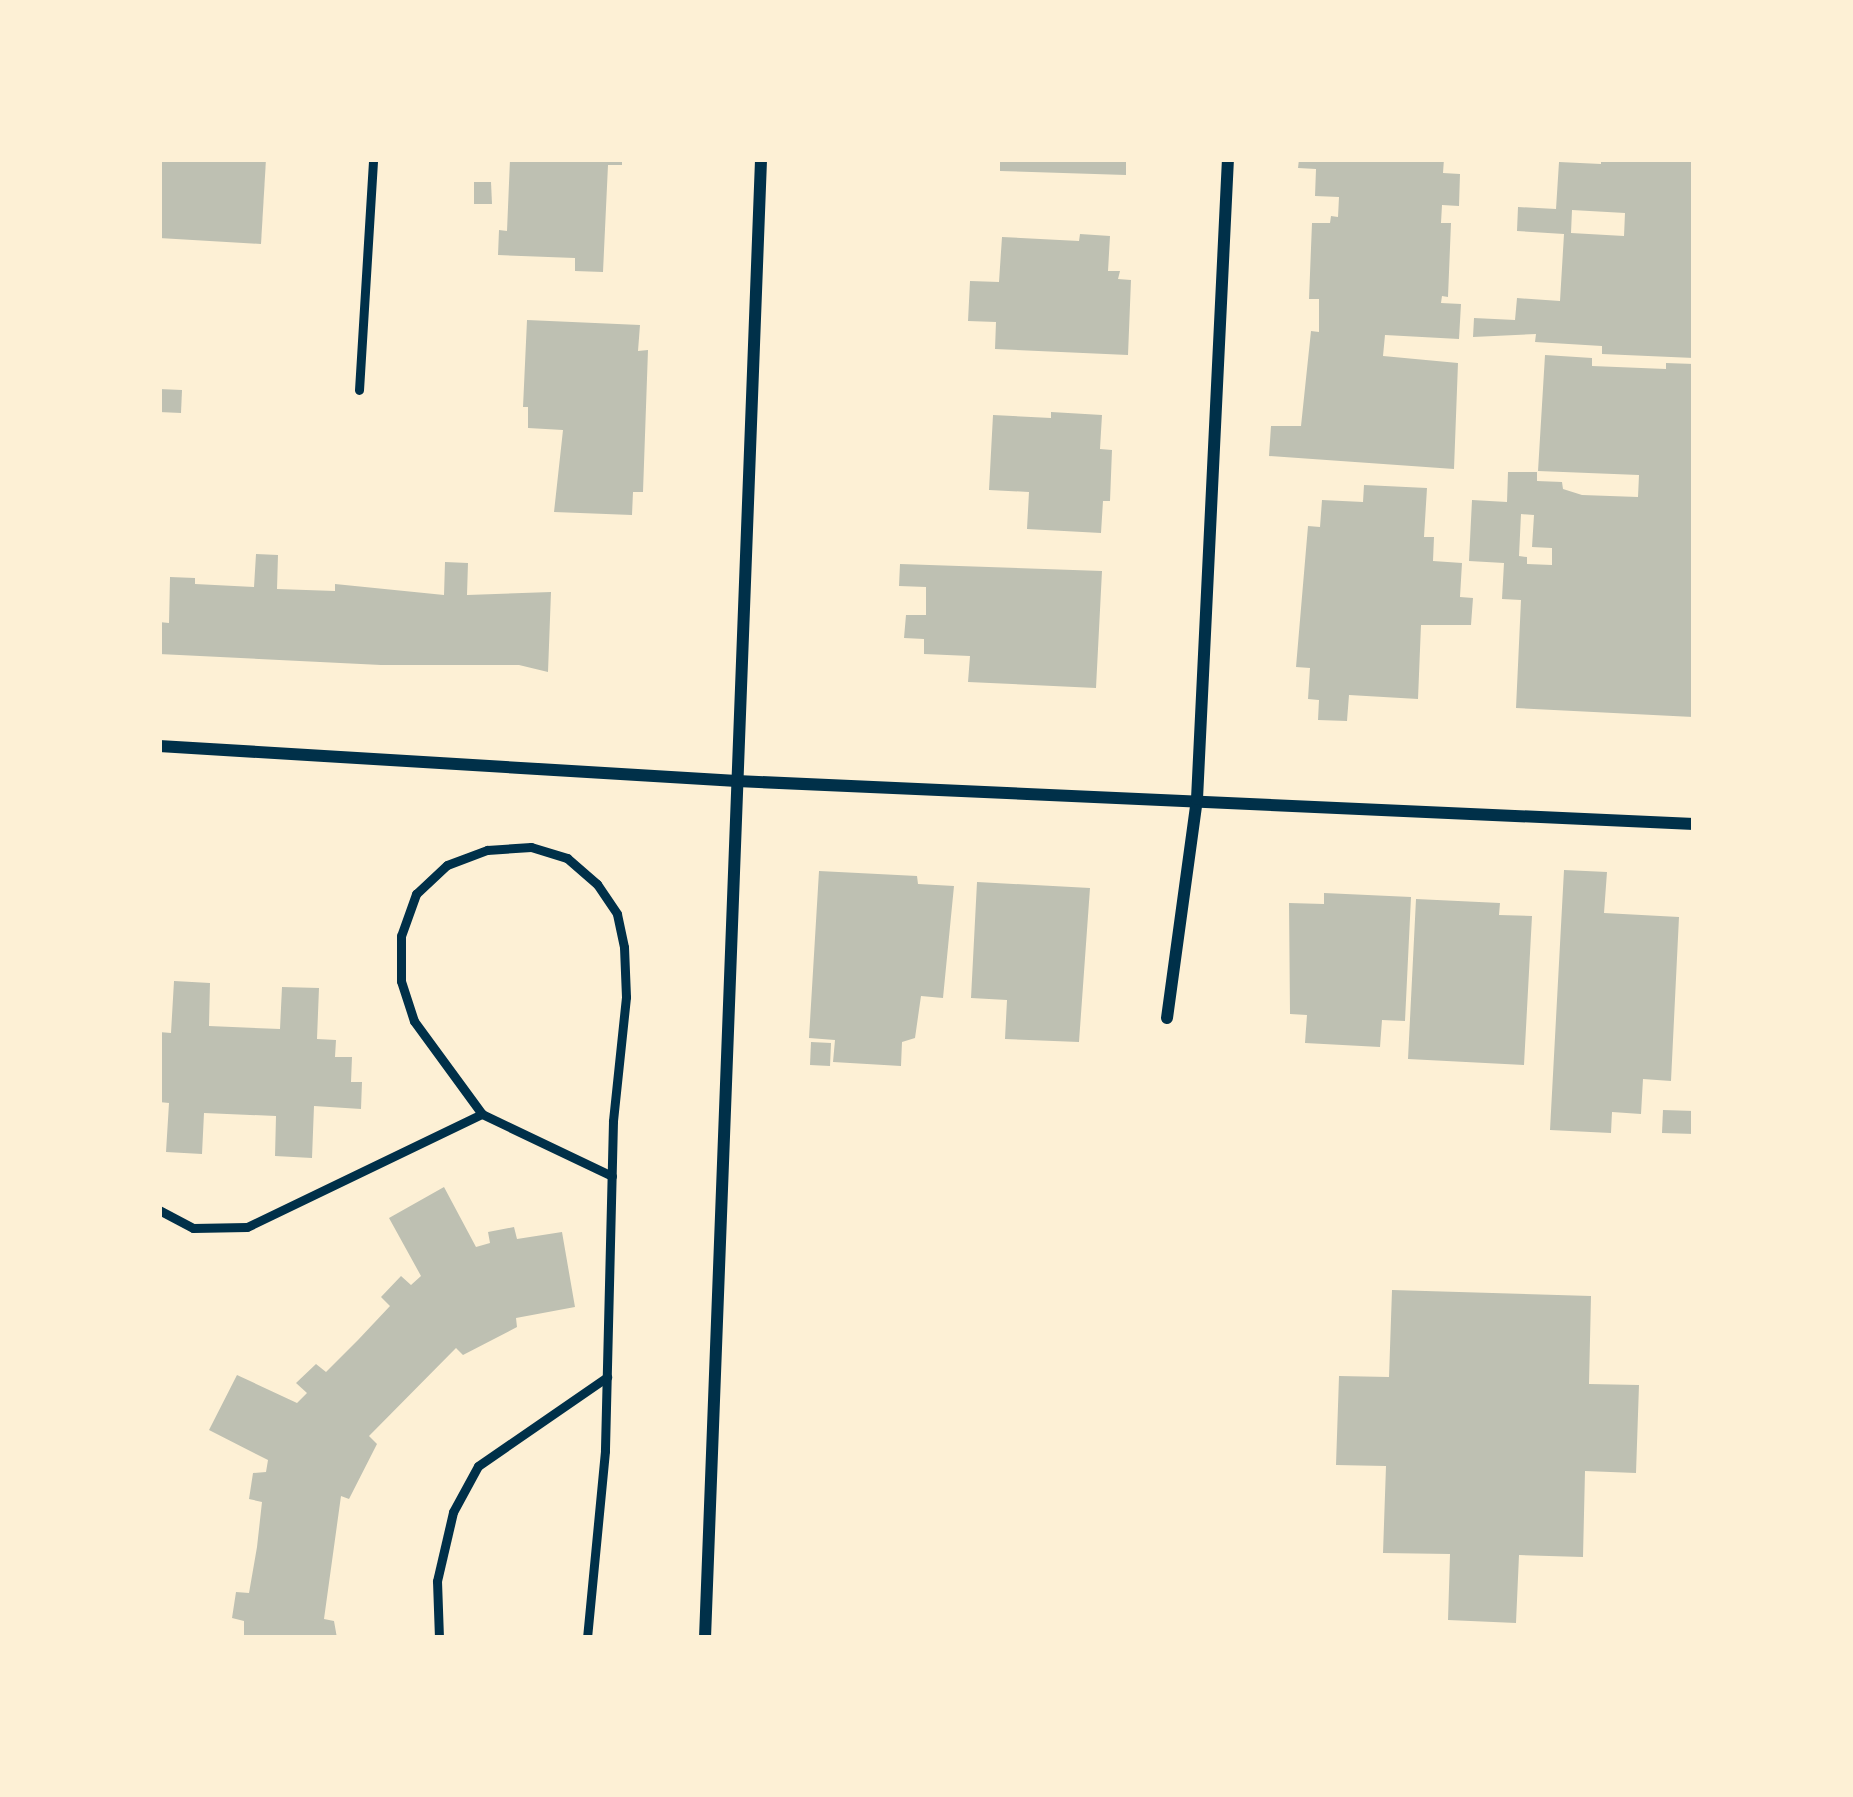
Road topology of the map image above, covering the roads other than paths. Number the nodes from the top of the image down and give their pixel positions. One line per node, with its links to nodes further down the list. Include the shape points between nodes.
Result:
1 (374, 159): 4 (lane)
2 (760, 159): 6 (street)
3 (1228, 159): 7 (street)
4 (359, 389)
5 (159, 746): 6 (street)
6 (737, 782): 7 (street); 16 (street)
7 (1197, 799): 8 (street); 9 (street)
8 (1694, 824)
9 (1167, 1018)
10 (482, 1114): 11 (lane); 11 (lane, via 414,1021 401,981 400,936 416,895 447,865 487,850 531,847 567,858 617,914 626,997); 12 (lane, via 247,1227 193,1228)
11 (612, 1176): 13 (lane)
12 (159, 1210)
13 (607, 1377): 14 (lane, via 478,1466 454,1512 437,1581); 15 (lane)
14 (440, 1638)
15 (587, 1638)
16 (705, 1638)

